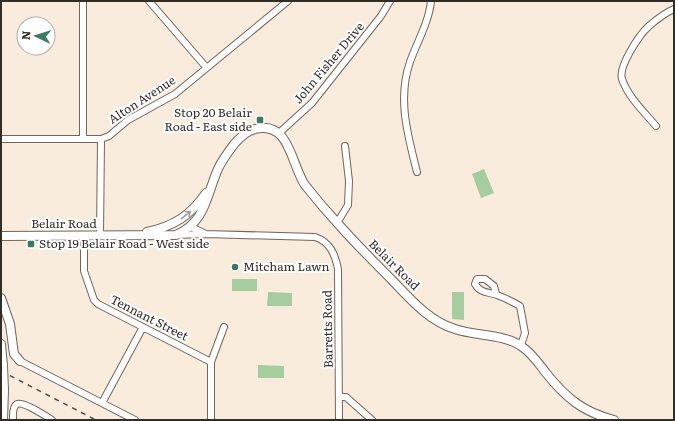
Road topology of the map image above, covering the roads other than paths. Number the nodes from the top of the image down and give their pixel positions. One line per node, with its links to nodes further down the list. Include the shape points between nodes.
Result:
1 (83, 1): 11 (street)
2 (149, 1): 7 (street)
3 (288, 1): 7 (street, Alton Avenue)
4 (390, 1): 9 (street, John Fisher Drive, via 312,103)
5 (431, 1): 14 (street, via 429,15 410,62 404,91 407,134)
6 (674, 9): 8 (street, via 648,27 625,60 622,78 628,91)
7 (206, 67): 12 (street, Alton Avenue, via 175,94 128,120 109,136)
8 (656, 126)
9 (279, 133): 15 (main road, Belair Road, via 264,127 244,134 218,168); 16 (main road, Belair Road, via 286,142 305,185)
10 (1, 139): 11 (street)
11 (83, 139): 12 (street)
12 (101, 139): 24 (street, Alton Avenue)
13 (345, 146): 16 (street, via 350,181 348,205)
14 (418, 172)
15 (210, 188): 17 (main road, Belair Road, via 203,208); 18 (main road, Belair Road, one-way to 15, via 183,218)
16 (337, 223): 30 (main road, Belair Road, via 422,310 435,320 455,329 510,340)
17 (191, 227): 18 (main road, via 170,231); 19 (street, Barretts Road); 21 (main road, Belair Road)
18 (153, 230): 20 (main road, Belair Road)
19 (206, 234): 21 (street, Barretts Road); 34 (street, Barretts Road, via 315,236 328,244 338,269)
20 (128, 235): 21 (main road, Belair Road); 24 (main road, Belair Road)
21 (176, 235)
22 (1, 236): 23 (main road, Belair Road)
23 (84, 236): 24 (main road, Belair Road); 27 (street, Tennant Street, via 84,271 94,300)
24 (100, 236)
25 (496, 294): 30 (street, via 520,306 525,333)
26 (1, 298): 29 (main road, via 10,324)
27 (143, 327): 33 (street, Tennant Street); 35 (street)
28 (224, 327): 33 (street)
29 (12, 341): 31 (main road); 32 (main road, via 14,354)
30 (521, 345): 43 (main road, Belair Road, via 569,398 598,416)
31 (1, 347): 36 (main road, bridge)
32 (20, 361): 35 (street)
33 (211, 362): 40 (street)
34 (340, 397): 41 (street, Barretts Road); 42 (street, via 346,397)
35 (102, 403): 39 (street)
36 (3, 420)
37 (13, 420): 38 (street, via 17,404 23,404)
38 (52, 420)
39 (135, 420)
40 (211, 420)
41 (339, 420)
42 (372, 420)
43 (614, 420)

